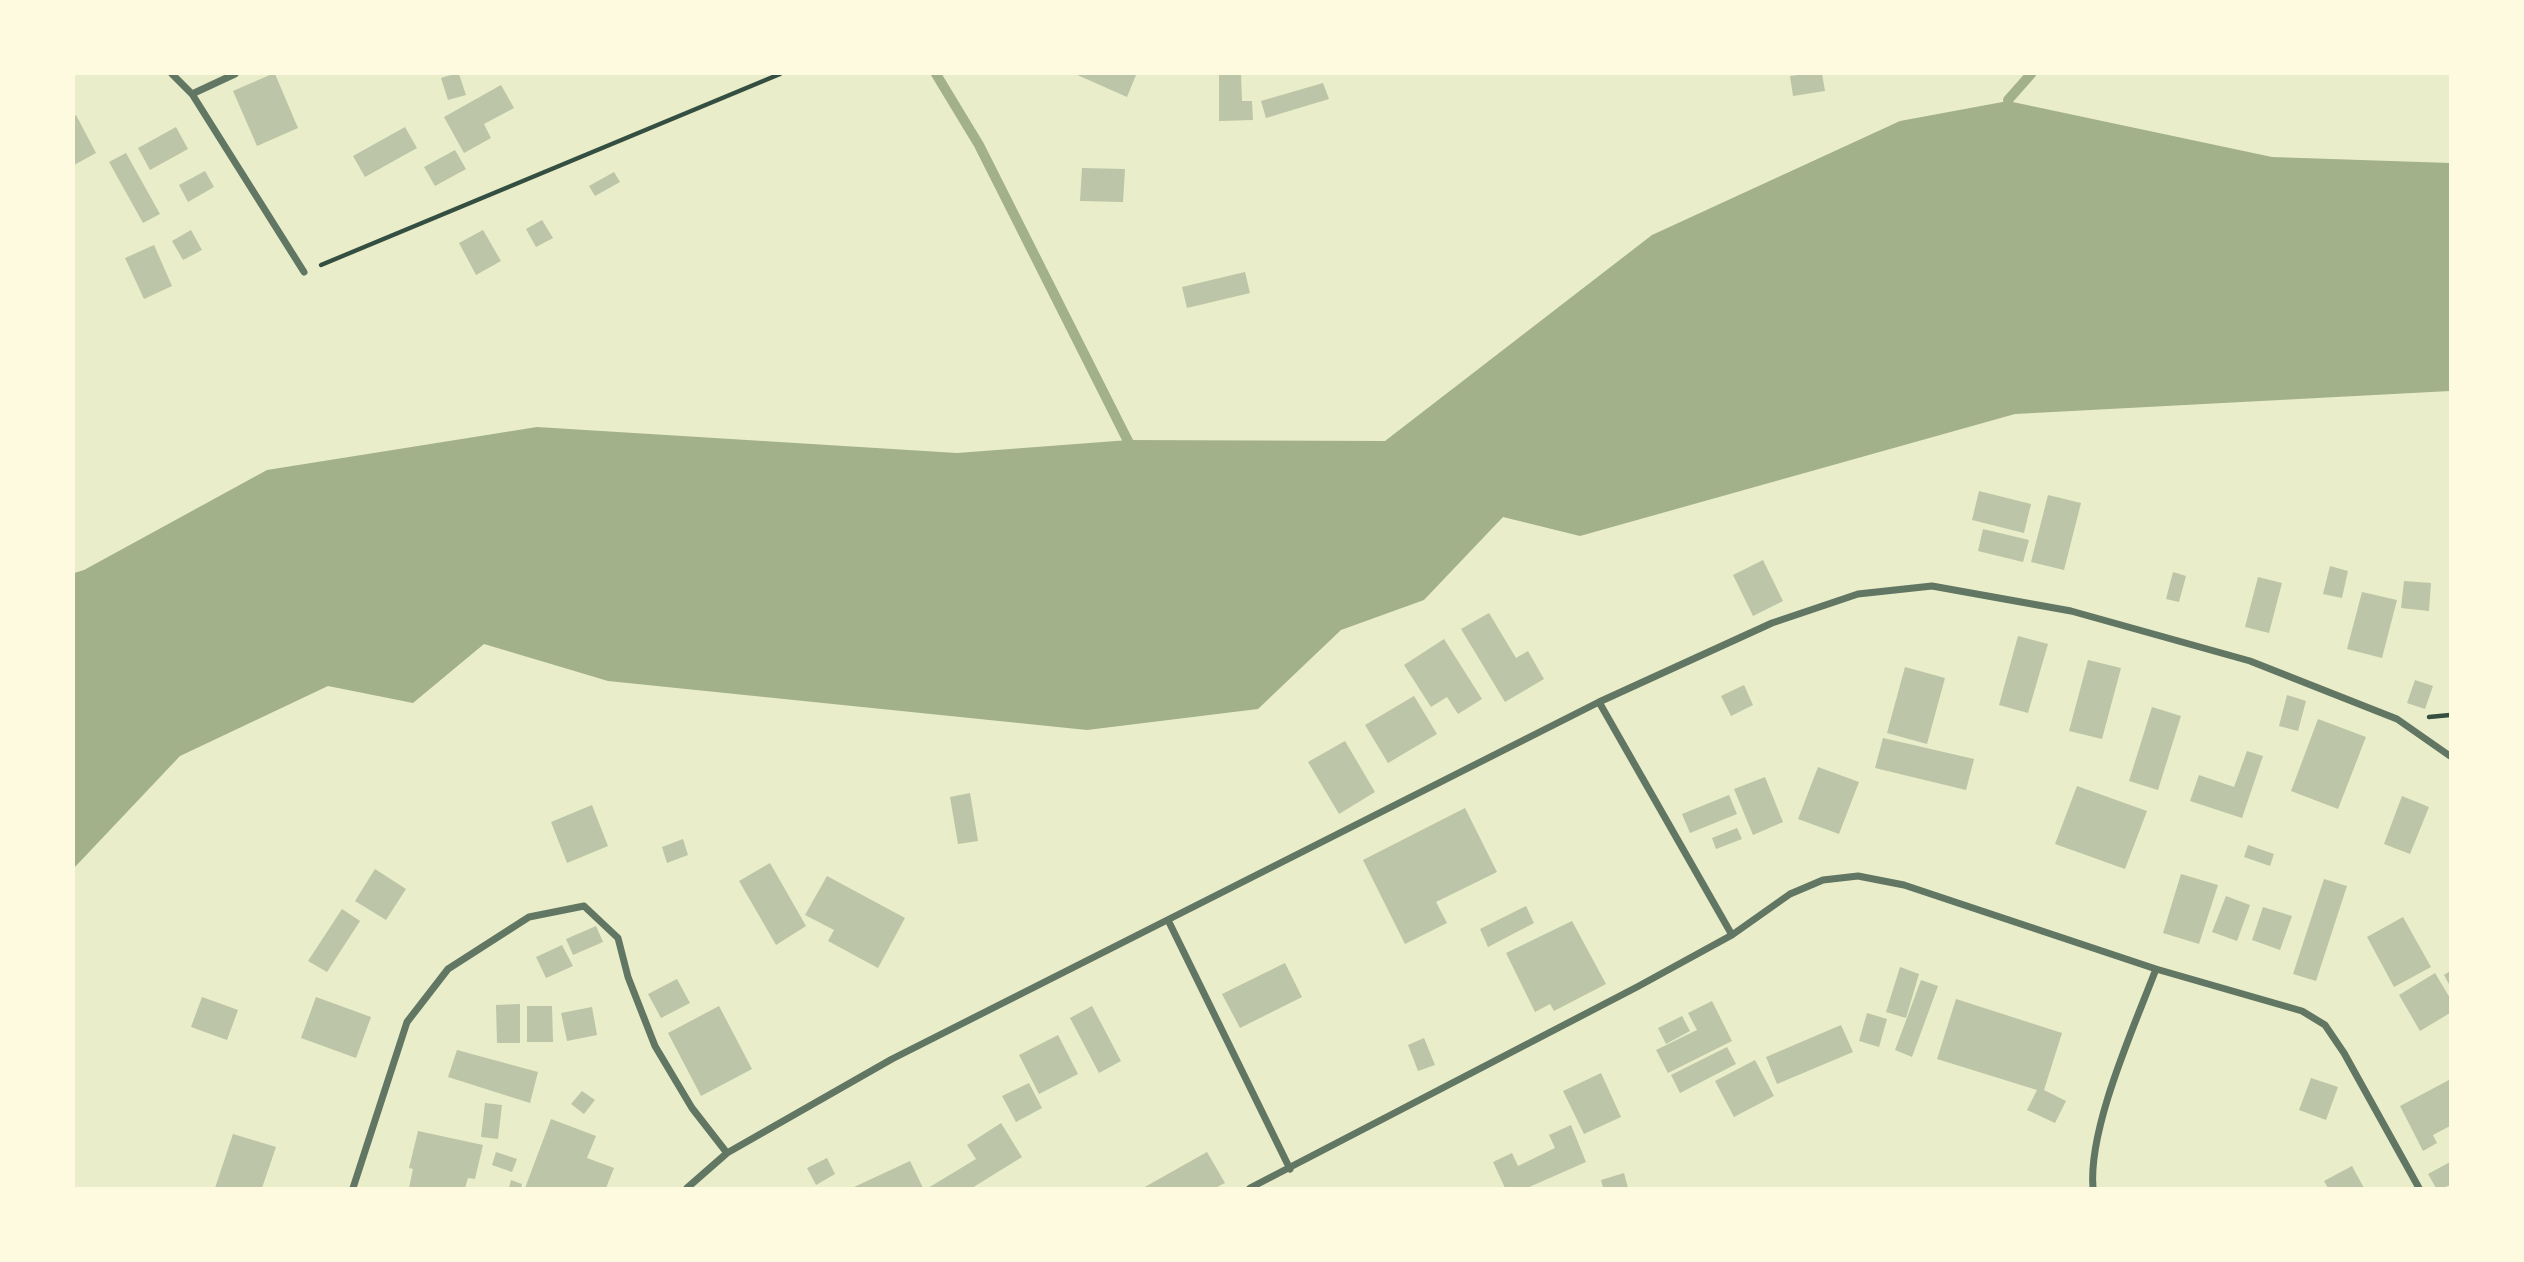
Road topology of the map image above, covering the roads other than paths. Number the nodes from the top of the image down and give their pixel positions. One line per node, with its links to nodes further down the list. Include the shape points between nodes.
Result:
1 (172, 74): 3 (street)
2 (236, 74): 3 (street)
3 (192, 94): 4 (street)
4 (304, 272)
5 (1599, 702): 6 (street, via 1772,623 1858,594 1932,586 2071,611 2250,661 2397,719); 7 (street); 8 (street)
6 (2451, 756)
7 (1168, 920): 10 (street, via 892,1059); 11 (street)
8 (1731, 935): 9 (street, via 1790,894 1823,880 1858,876 1904,885); 11 (street)
9 (2156, 968): 15 (street, via 2110,1094); 16 (street, via 2302,1012 2325,1025)
10 (727, 1153): 12 (street, via 692,1108 655,1046 618,938 584,906 528,917 448,969 407,1022); 13 (street)
11 (1290, 1169): 14 (street)
12 (354, 1188)
13 (687, 1188)
14 (1250, 1188)
15 (2093, 1188)
16 (2419, 1188)

